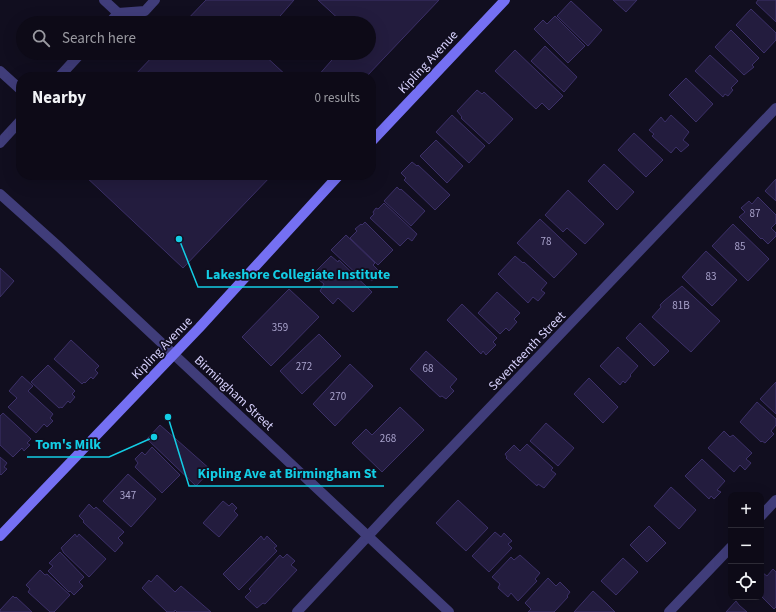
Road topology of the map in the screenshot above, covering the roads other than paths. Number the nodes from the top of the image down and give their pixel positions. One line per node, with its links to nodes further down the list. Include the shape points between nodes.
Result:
1 (104, 0): 4 (street)
2 (155, 0): 4 (street, via 144,11)
3 (505, 0): 12 (main road, Kipling Avenue)
4 (118, 13): 5 (street)
5 (115, 16)
6 (75, 60): 8 (street)
7 (0, 70): 9 (street)
8 (64, 72)
9 (16, 85)
10 (776, 108): 20 (street, Seventeenth Street)
11 (16, 125): 13 (street)
12 (376, 137)
13 (0, 143)
14 (335, 180): 16 (main road, Kipling Avenue)
15 (0, 194): 16 (street, Birmingham Street)
16 (173, 355): 19 (main road, Kipling Avenue); 20 (street, Birmingham Street)
17 (776, 500): 18 (street)
18 (764, 513)
19 (0, 536)
20 (368, 536): 22 (street, Seventeenth Street); 23 (street, Birmingham Street)
21 (728, 550): 24 (street)
22 (297, 612)
23 (449, 612)
24 (669, 612)

